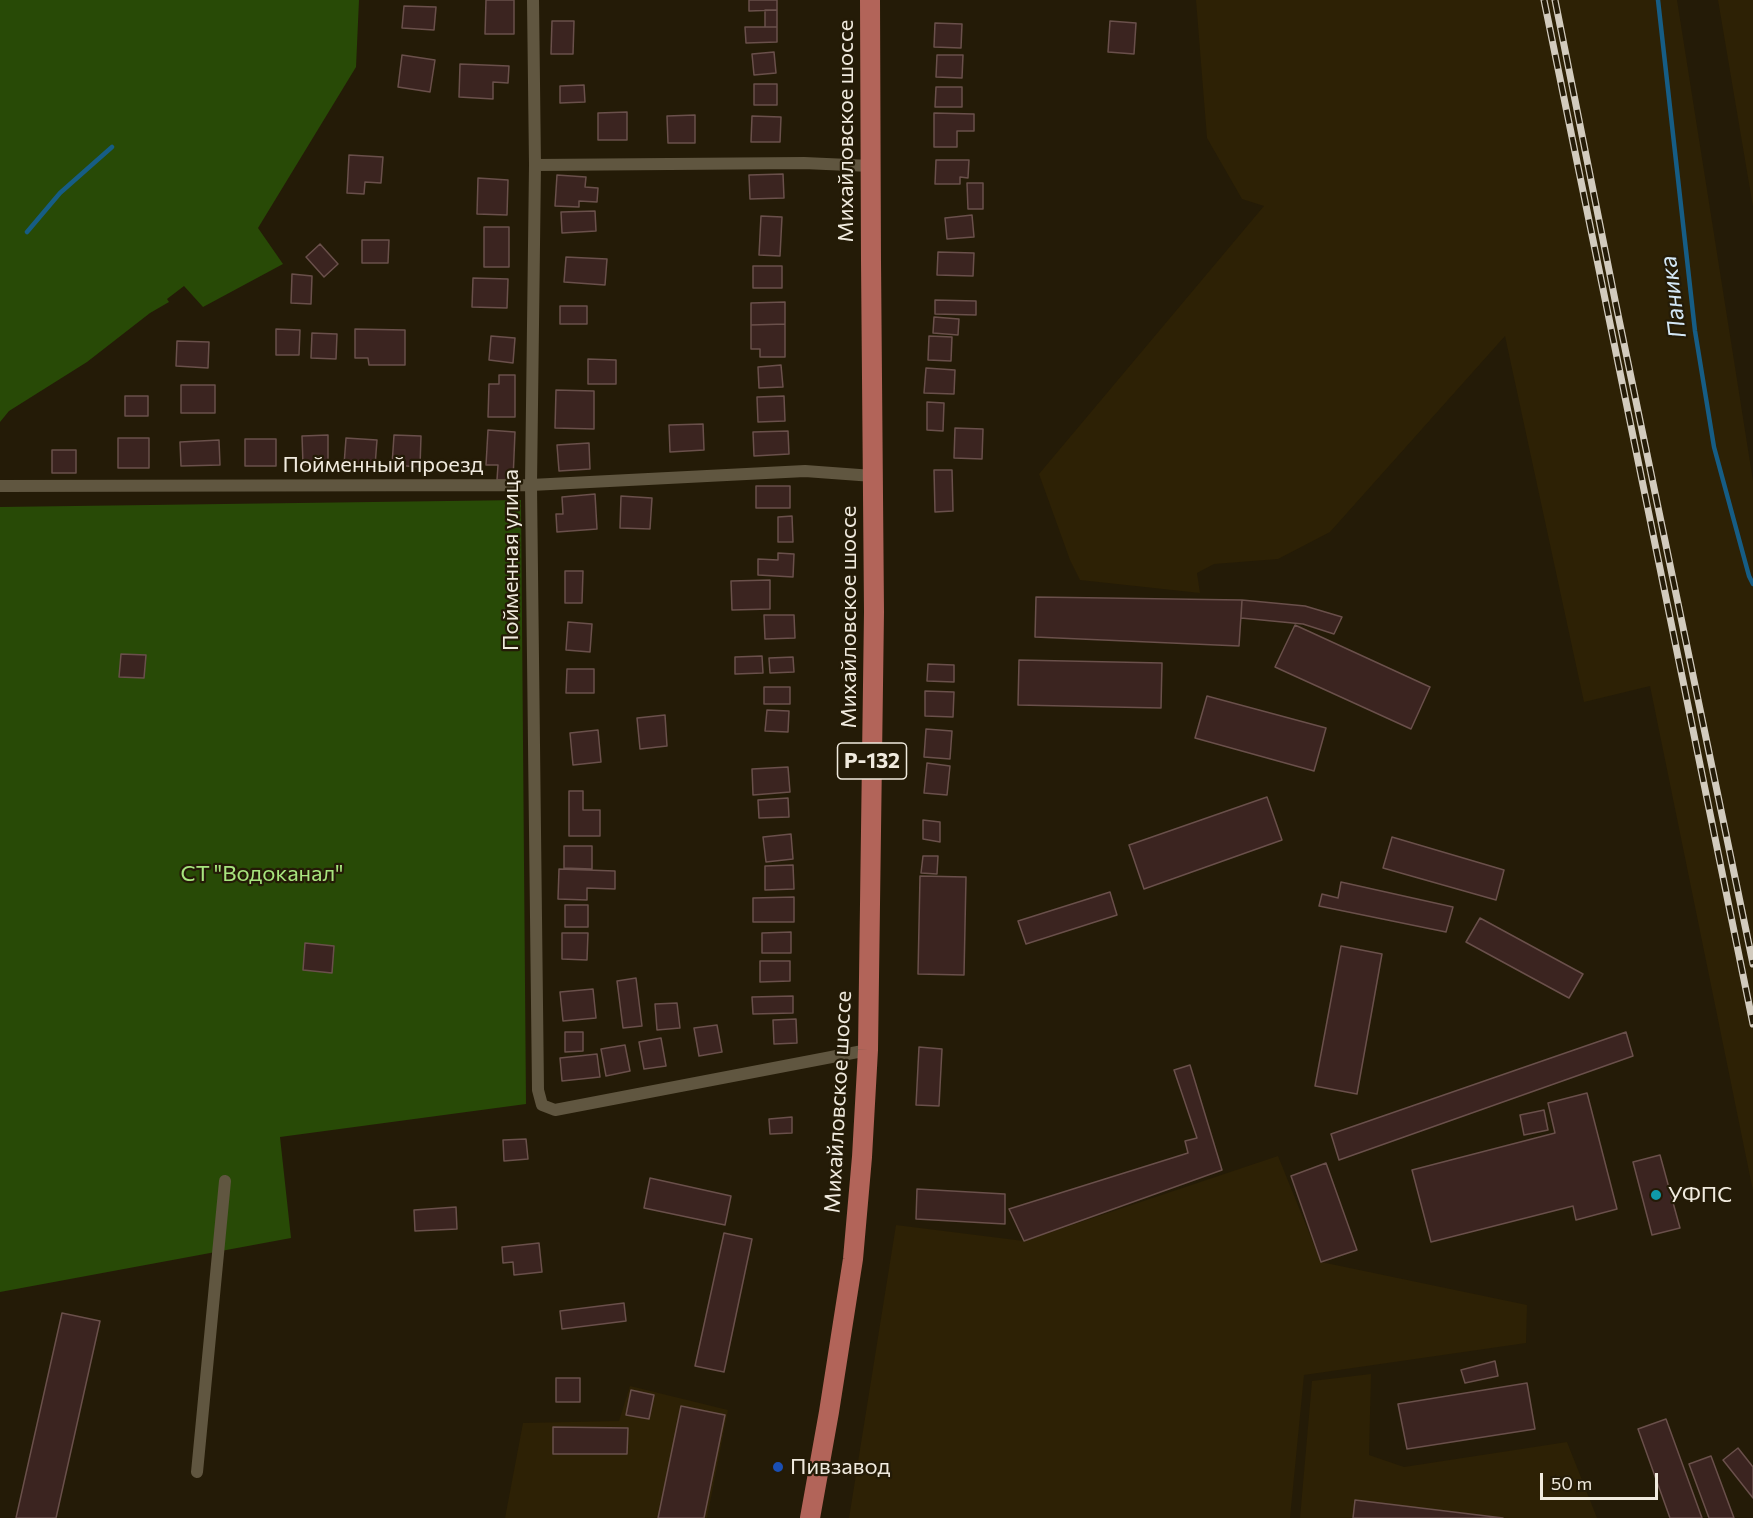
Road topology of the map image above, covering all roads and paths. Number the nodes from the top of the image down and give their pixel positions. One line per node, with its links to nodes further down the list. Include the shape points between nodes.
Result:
1 (533, 0): 3 (street, Пойменная улица)
2 (870, 0): 4 (main road, Михайловское шоссе / Р-132)
3 (535, 165): 4 (street); 6 (street, Пойменная улица)
4 (871, 166): 5 (main road, Михайловское шоссе / Р-132)
5 (873, 476): 6 (street, Пойменный проезд, via 805,471); 8 (main road, Михайловское шоссе / Р-132)
6 (531, 485): 7 (street, Пойменный проезд); 8 (street, Пойменная улица, via 538,1090 542,1105 555,1110)
7 (0, 486)
8 (868, 1050): 11 (main road, Михайловское шоссе / Р-132, via 853,1259)
9 (225, 1181): 10 (street)
10 (197, 1472)
11 (810, 1518)

